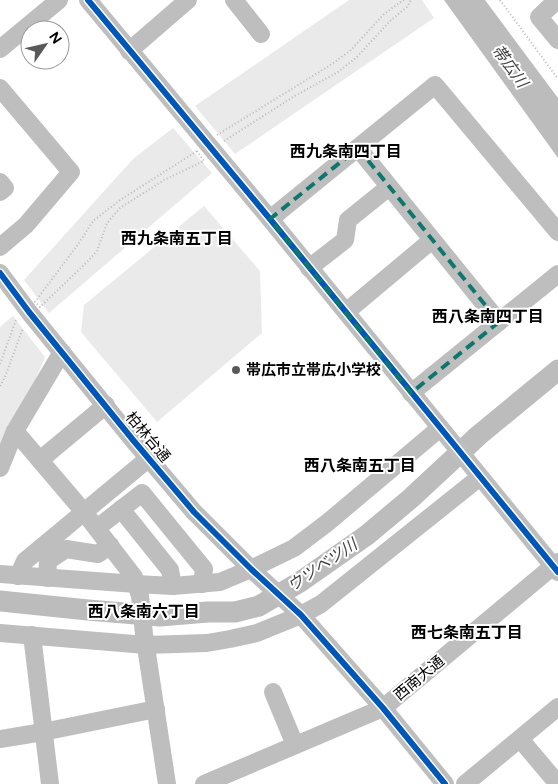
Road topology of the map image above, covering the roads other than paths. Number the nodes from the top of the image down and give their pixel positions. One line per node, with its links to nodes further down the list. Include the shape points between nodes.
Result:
1 (59, 0): 8 (street)
2 (88, 0): 9 (street)
3 (188, 0): 9 (street)
4 (234, 0): 6 (street)
5 (558, 0): 7 (street, via 539,17)
6 (262, 34)
7 (558, 40)
8 (0, 48)
9 (129, 51): 15 (street)
10 (0, 88): 18 (street, via 71,172 26,225)
11 (358, 148): 13 (street); 15 (street); 16 (street, via 435,85)
12 (0, 182): 14 (street, via 5,188)
13 (389, 187): 17 (street); 19 (street, via 348,220 345,240)
14 (0, 192)
15 (270, 219): 19 (street)
16 (558, 232)
17 (432, 240): 22 (street); 23 (street)
18 (0, 246)
19 (309, 268): 22 (street)
20 (558, 274): 23 (street)
21 (3, 284): 24 (street, 柏林台通)
22 (346, 312): 25 (street)
23 (498, 322): 25 (street)
24 (62, 352): 26 (street, 柏林台通); 27 (street)
25 (411, 393): 28 (street)
26 (106, 405): 29 (street, 柏林台通); 30 (street)
27 (15, 431): 30 (street); 31 (street)
28 (444, 433): 32 (street); 38 (street, via 294,548)
29 (149, 458): 34 (street); 38 (street, 柏林台通, via 194,512)
30 (40, 460): 34 (street)
31 (0, 468)
32 (475, 471): 37 (street); 45 (street, via 321,604)
33 (121, 509): 35 (street); 42 (street, via 142,493 204,569); 43 (street, via 170,570)
34 (84, 512): 35 (street); 40 (street, via 25,561)
35 (97, 528): 36 (street)
36 (110, 545): 41 (street, via 98,554 66,549 48,561); 44 (street, via 134,577)
37 (556, 567): 51 (street, 西南大通)
38 (256, 573): 42 (street); 45 (street, 柏林台通)
39 (0, 574): 40 (street)
40 (18, 576): 41 (street)
41 (47, 578): 44 (street)
42 (202, 584): 43 (street)
43 (173, 586): 44 (street)
44 (138, 590): 48 (street)
45 (296, 610): 48 (street, via 257,633 230,639 207,643); 51 (street, 柏林台通)
46 (0, 632): 47 (street)
47 (32, 636): 48 (street); 53 (street)
48 (145, 639): 52 (street)
49 (273, 692): 56 (street)
50 (558, 707): 55 (street)
51 (383, 708): 56 (street, 西南大通); 61 (street, 柏林台通)
52 (156, 709): 53 (street); 59 (street)
53 (43, 732): 54 (street); 58 (street)
54 (0, 739)
55 (520, 739): 57 (street); 62 (street)
56 (295, 745): 60 (street, 西南大通)
57 (555, 781)
58 (50, 784)
59 (167, 784)
60 (204, 784)
61 (445, 784)
62 (465, 784)

